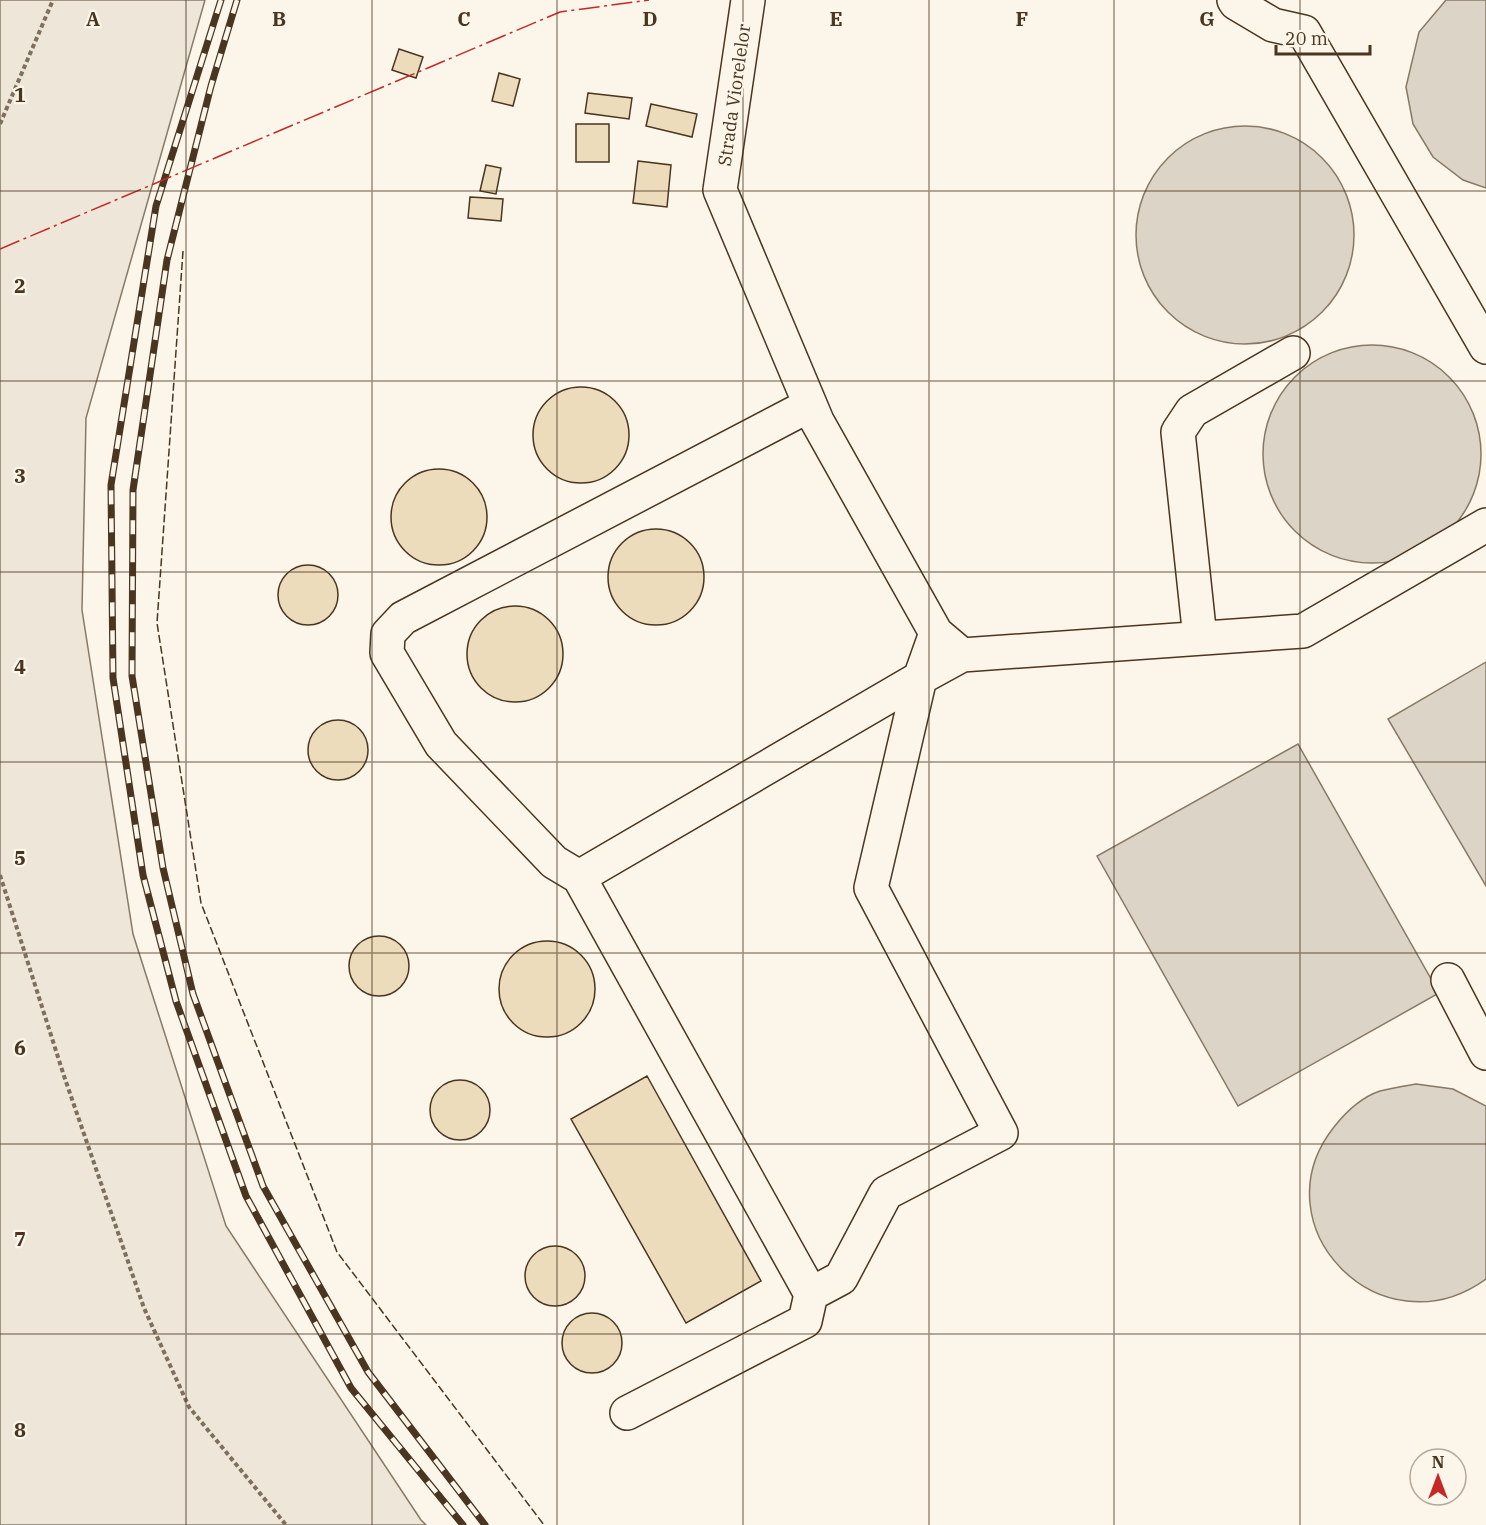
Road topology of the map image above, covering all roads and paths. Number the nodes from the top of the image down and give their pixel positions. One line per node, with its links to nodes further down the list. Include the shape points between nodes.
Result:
1 (53, 0): 4 (path)
2 (748, 0): 7 (street, Strada Viorelelor, via 720,190)
3 (1234, 0): 5 (street, via 1273,25 1304,32)
4 (0, 124)
5 (1486, 346)
6 (1293, 353): 10 (street, via 1192,411 1178,432)
7 (810, 405): 9 (street); 14 (street, via 403,618 388,634 387,653 441,744 554,862)
8 (1486, 525): 10 (street, via 1303,631)
9 (936, 633): 11 (street); 12 (street)
10 (1200, 638): 11 (street)
11 (962, 655): 12 (street)
12 (920, 678): 14 (street); 17 (street, via 871,888 1001,1133 886,1193 841,1278)
13 (0, 875): 19 (path, via 144,1308 189,1407)
14 (579, 877): 17 (street)
15 (1448, 980): 16 (street)
16 (1486, 1053)
17 (811, 1294): 18 (street, via 805,1321)
18 (627, 1413)
19 (286, 1525)

